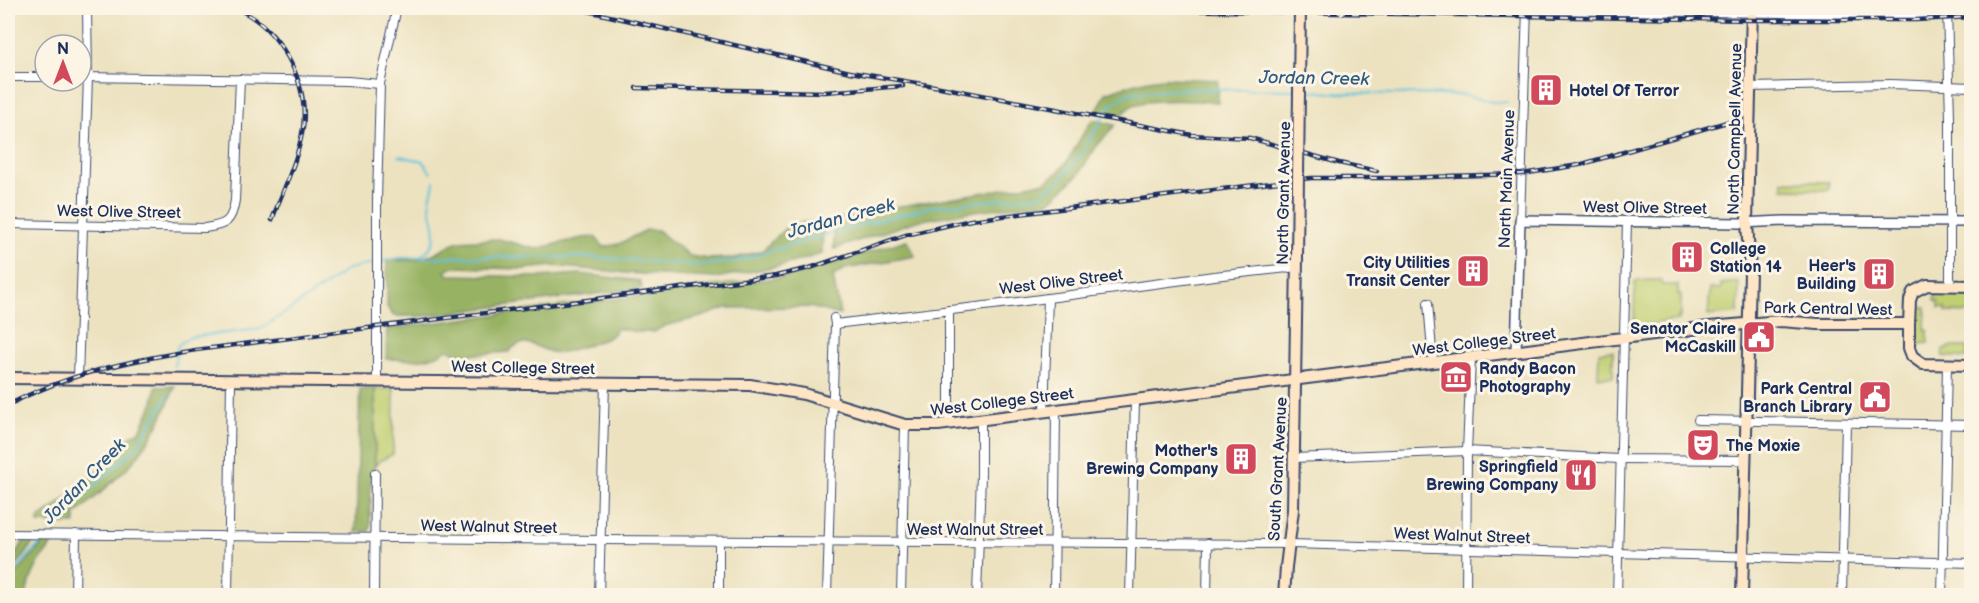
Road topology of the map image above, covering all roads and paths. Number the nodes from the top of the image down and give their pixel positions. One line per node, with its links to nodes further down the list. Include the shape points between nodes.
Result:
1 (87, 8): 7 (street)
2 (1300, 8): 24 (main road, North Grant Avenue, bridge)
3 (1527, 9): 4 (street); 17 (street, North Main Avenue)
4 (1752, 11): 5 (street); 13 (main road, North Campbell Avenue)
5 (1947, 11): 14 (street)
6 (396, 12): 12 (street)
7 (86, 33)
8 (8, 76): 9 (street)
9 (33, 77)
10 (93, 77): 11 (street)
11 (240, 79): 12 (street); 23 (street, West Olive Street, via 236,200 228,222 205,228)
12 (380, 84): 42 (street)
13 (1750, 87): 14 (street); 19 (main road, North Campbell Avenue)
14 (1949, 87): 15 (street); 21 (street)
15 (1971, 87)
16 (84, 93): 23 (street)
17 (1520, 220): 18 (street, West Olive Street); 33 (street, North Main Avenue)
18 (1628, 222): 19 (street, West Olive Street); 32 (street)
19 (1747, 222): 21 (street, West Olive Street); 30 (main road, North Campbell Avenue)
20 (1971, 222): 21 (street, West Olive Street)
21 (1951, 223): 25 (street)
22 (8, 224): 23 (street, West Olive Street)
23 (82, 225): 39 (street)
24 (1297, 262): 27 (street, West Olive Street); 40 (main road, North Grant Avenue)
25 (1950, 285): 26 (main road); 31 (main road, via 1924,286 1913,292)
26 (1971, 286)
27 (1048, 298): 29 (street, West Olive Street); 47 (street)
28 (1428, 303): 35 (street)
29 (950, 309): 45 (street, West Olive Street, via 835,321); 52 (street)
30 (1747, 323): 31 (main road, Park Central West); 32 (main road, West College Street); 50 (main road, North Campbell Avenue)
31 (1909, 324): 36 (main road, via 1912,356 1923,364)
32 (1624, 338): 33 (main road, West College Street); 58 (street)
33 (1516, 352): 34 (main road, West College Street)
34 (1471, 358): 35 (main road, West College Street); 56 (street)
35 (1433, 362): 40 (main road, West College Street)
36 (1947, 365): 37 (main road); 53 (street)
37 (1971, 365)
38 (8, 378): 39 (main road, West College Street)
39 (78, 378): 41 (main road, West College Street)
40 (1296, 379): 44 (main road, West College Street); 57 (main road, South Grant Avenue)
41 (231, 380): 42 (main road, West College Street); 63 (street)
42 (377, 381): 43 (main road, West College Street)
43 (605, 383): 45 (main road, West College Street, via 764,386); 65 (street)
44 (1135, 400): 46 (main road, West College Street); 71 (street)
45 (832, 404): 54 (main road, West College Street); 67 (street)
46 (1056, 409): 47 (main road, West College Street); 69 (street)
47 (1044, 412): 48 (main road, West College Street)
48 (981, 419): 52 (main road, West College Street); 70 (street)
49 (1698, 420): 50 (street)
50 (1746, 421): 51 (street); 59 (main road, North Campbell Avenue)
51 (1846, 423): 53 (street); 77 (street)
52 (949, 424): 54 (main road, West College Street)
53 (1946, 424): 55 (street); 78 (street)
54 (906, 425): 68 (street)
55 (1971, 425)
56 (1467, 451): 57 (street); 58 (street); 74 (street)
57 (1294, 458): 73 (main road, South Grant Avenue)
58 (1619, 459): 59 (street); 75 (street)
59 (1745, 460): 76 (main road, North Campbell Avenue)
60 (375, 473): 64 (street)
61 (8, 534): 62 (street, West Walnut Street)
62 (76, 534): 63 (street, West Walnut Street); 81 (street)
63 (228, 536): 64 (street, West Walnut Street); 82 (street)
64 (374, 538): 65 (street, West Walnut Street); 83 (street)
65 (601, 540): 66 (street, West Walnut Street); 84 (street)
66 (719, 541): 67 (street, West Walnut Street); 80 (street)
67 (828, 542): 68 (street, West Walnut Street); 85 (street)
68 (902, 542): 70 (street, West Walnut Street); 86 (street)
69 (1055, 542): 70 (street, West Walnut Street); 71 (street, West Walnut Street); 88 (street)
70 (979, 543): 87 (street)
71 (1132, 543): 72 (street, West Walnut Street); 89 (street)
72 (1208, 543): 73 (street, West Walnut Street); 90 (street)
73 (1290, 544): 74 (street, West Walnut Street); 91 (main road, South Grant Avenue)
74 (1466, 548): 75 (street, West Walnut Street); 92 (street)
75 (1617, 553): 76 (street, West Walnut Street); 93 (street)
76 (1743, 557): 77 (street, West Walnut Street); 94 (main road, North Campbell Avenue)
77 (1842, 560): 78 (street, West Walnut Street); 95 (street)
78 (1943, 561): 79 (street, West Walnut Street); 96 (street)
79 (1971, 563)
80 (719, 590)
81 (75, 596)
82 (228, 596)
83 (374, 596)
84 (599, 596)
85 (827, 596)
86 (901, 596)
87 (977, 596)
88 (1054, 596)
89 (1130, 596)
90 (1207, 596)
91 (1284, 596)
92 (1466, 596)
93 (1617, 596)
94 (1742, 596)
95 (1842, 596)
96 (1942, 596)

